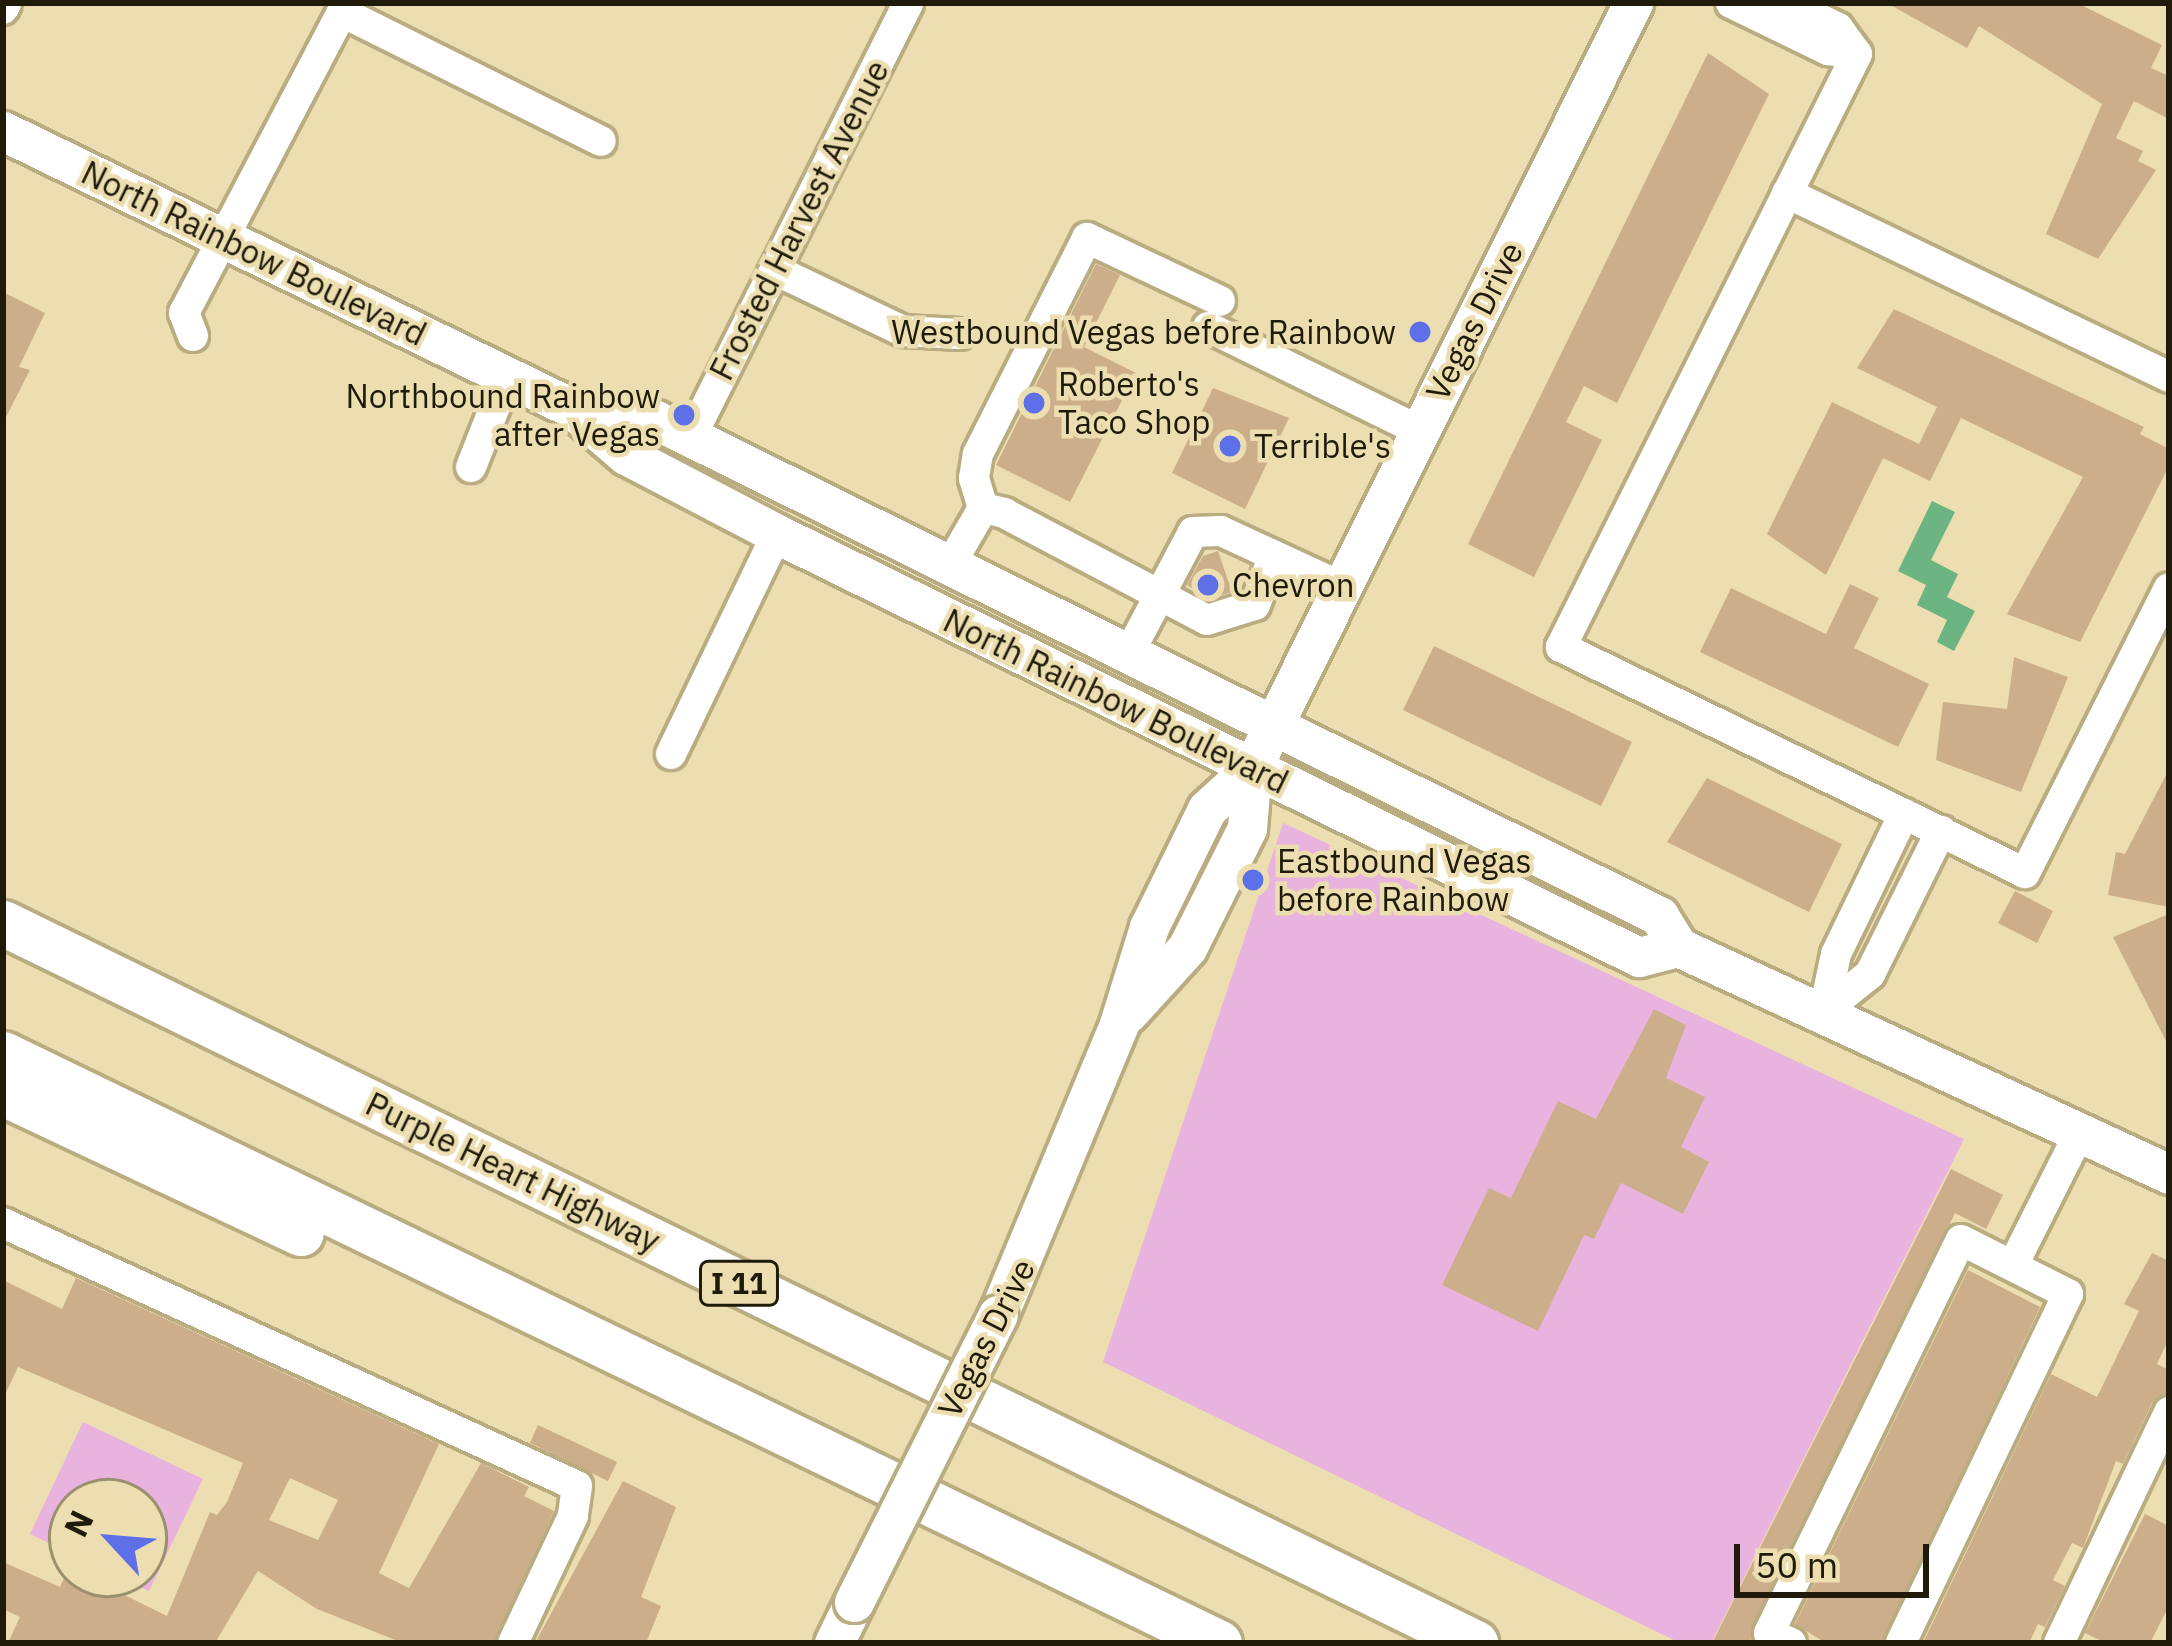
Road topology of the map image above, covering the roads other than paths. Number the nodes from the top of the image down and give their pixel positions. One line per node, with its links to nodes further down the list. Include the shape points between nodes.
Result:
1 (908, 3): 10 (street, Frosted Harvest Avenue)
2 (1633, 3): 16 (main road, Vegas Drive)
3 (1730, 3): 5 (street)
4 (344, 7): 7 (street); 9 (street)
5 (1782, 10): 8 (street, via 1857,54)
6 (3, 131): 9 (main road, North Rainbow Boulevard)
7 (601, 141)
8 (1787, 193): 14 (street); 30 (street, via 1561,647)
9 (221, 237): 12 (street, via 184,313); 13 (main road, North Rainbow Boulevard)
10 (775, 269): 11 (street, via 903,331); 17 (street, Frosted Harvest Avenue)
11 (960, 334)
12 (193, 336)
13 (507, 376): 15 (main road, North Rainbow Boulevard); 18 (street)
14 (2169, 376)
15 (570, 407): 17 (main road, North Rainbow Boulevard, via 656,420); 20 (main road, North Rainbow Boulevard, via 626,455)
16 (1420, 431): 19 (street, via 1088,238 978,454 974,478); 23 (main road, Vegas Drive)
17 (691, 437): 22 (main road, North Rainbow Boulevard)
18 (471, 467)
19 (983, 508): 22 (street); 25 (street)
20 (777, 534): 28 (street); 29 (main road, North Rainbow Boulevard)
21 (1274, 554): 23 (street); 25 (street, via 1221,530 1192,532); 25 (street, via 1255,605 1225,617 1207,620)
22 (950, 565): 26 (main road, North Rainbow Boulevard)
23 (1342, 586): 27 (main road, Vegas Drive)
24 (2169, 588): 31 (street, via 2025,873)
25 (1160, 591): 26 (street)
26 (1130, 653): 27 (main road, North Rainbow Boulevard)
27 (1273, 726): 29 (main road, Vegas Drive); 33 (main road, North Rainbow Boulevard, via 1659,916)
28 (671, 754)
29 (1252, 768): 33 (main road, North Rainbow Boulevard, via 1639,957); 44 (main road, Vegas Drive, bridge, via 1247,828 1187,948 1119,1024 998,1315)
30 (1904, 814): 31 (street); 34 (street, via 1836,954)
31 (1941, 831): 34 (street, via 1870,974)
32 (3, 923): 46 (highway, Purple Heart Highway / I 11)
33 (1678, 946): 34 (main road, North Rainbow Boulevard)
34 (1823, 1011): 37 (main road, North Rainbow Boulevard)
35 (3, 1054): 41 (highway)
36 (3, 1093): 41 (highway, via 319,1242)
37 (2080, 1132): 38 (main road, North Rainbow Boulevard); 40 (street)
38 (2169, 1174)
39 (3, 1223): 43 (street, via 577,1486 573,1516)
40 (2013, 1265): 47 (street, via 1961,1240 1769,1633); 48 (street, via 2068,1294)
41 (677, 1382): 45 (highway)
42 (2169, 1412): 49 (street)
43 (513, 1643)
44 (834, 1643)
45 (1219, 1643)
46 (1475, 1643)
47 (1791, 1643)
48 (1901, 1643)
49 (2059, 1643)

